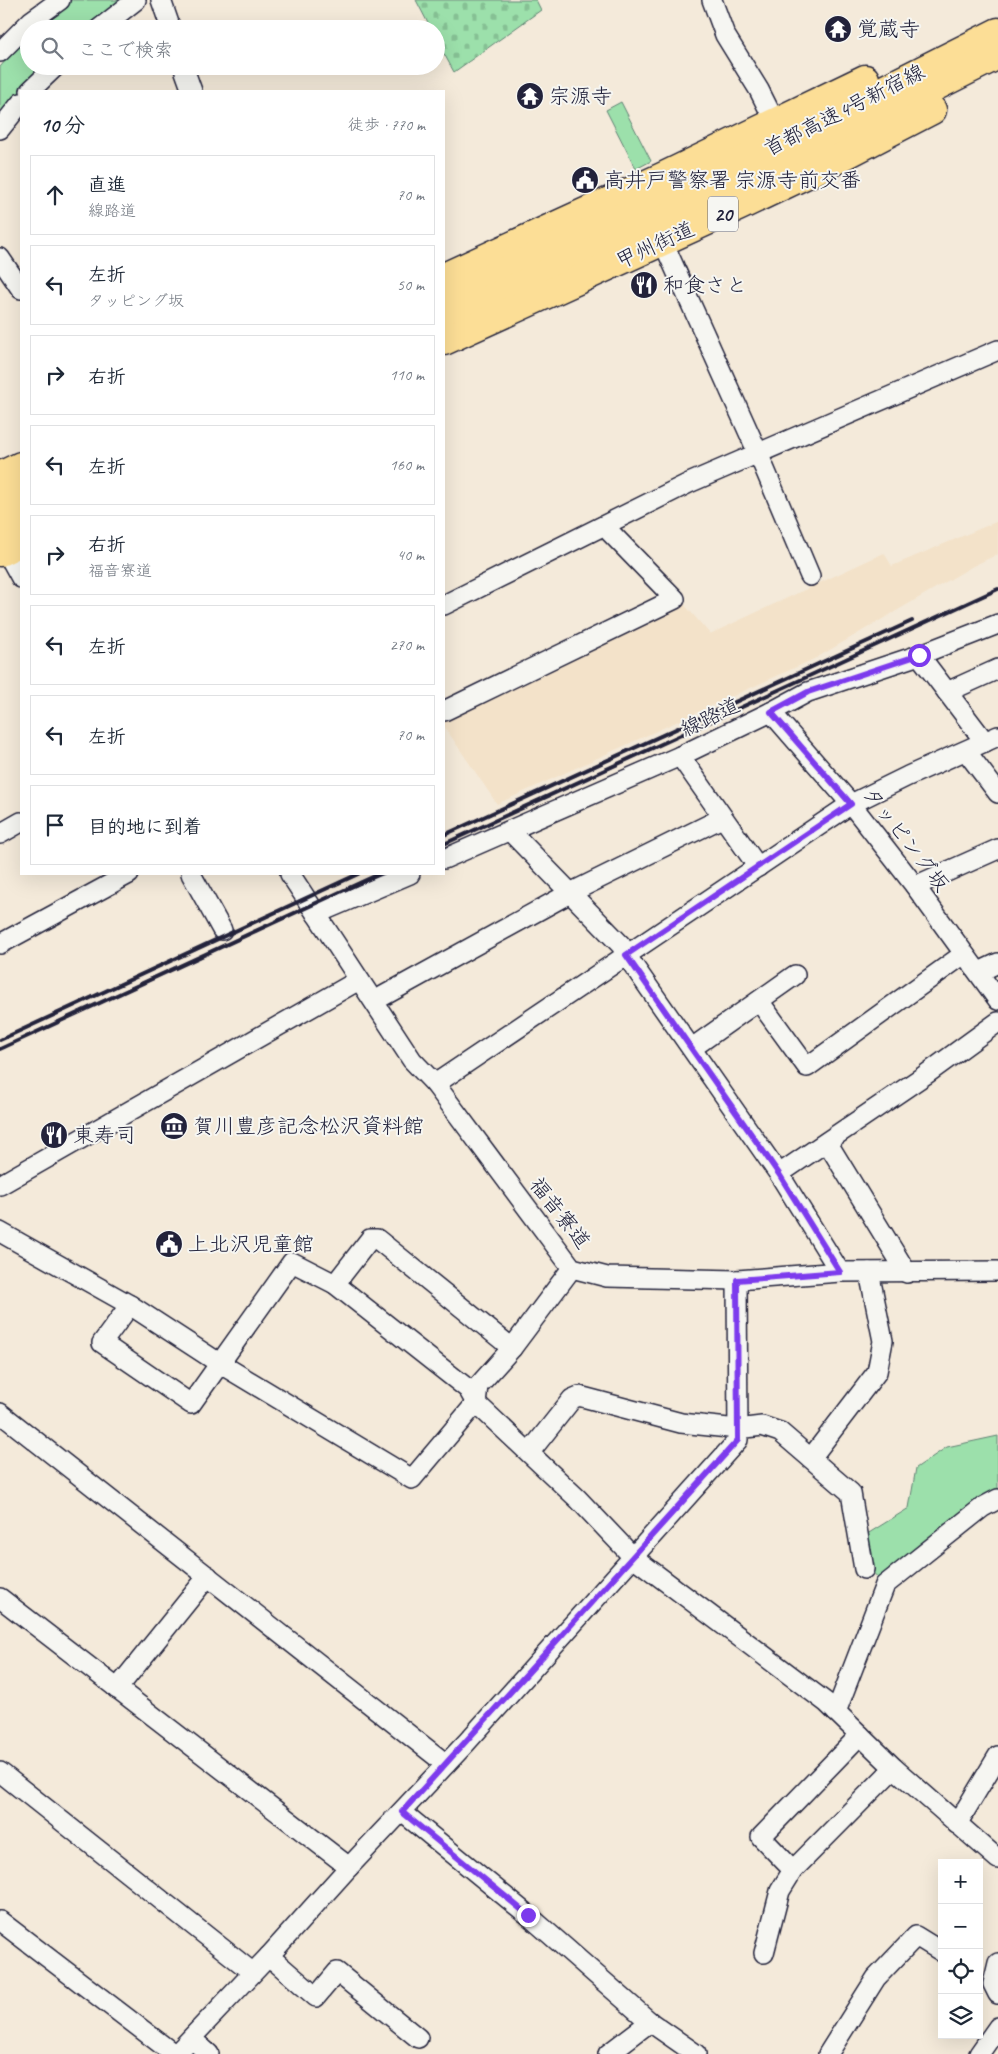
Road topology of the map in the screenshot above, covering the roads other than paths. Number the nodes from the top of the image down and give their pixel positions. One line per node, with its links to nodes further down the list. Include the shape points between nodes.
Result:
1 (60, 0): 5 (street)
2 (136, 0): 8 (street)
3 (161, 0): 9 (street)
4 (712, 0): 20 (street, via 725,35)
5 (35, 7): 7 (street)
6 (998, 15): 20 (highway)
7 (31, 20)
8 (110, 20)
9 (168, 20)
10 (20, 32): 12 (street)
11 (998, 32): 26 (highway, 首都高速4号新宿線, via 736,164)
12 (0, 52)
13 (998, 55): 27 (highway, 首都高速4号新宿線, via 737,186)
14 (47, 75): 17 (street)
15 (187, 75): 18 (street)
16 (998, 76): 22 (highway, 甲州街道 / 20, via 828,164)
17 (31, 90)
18 (192, 90)
19 (20, 104): 21 (street)
20 (776, 124): 24 (highway)
21 (0, 129)
22 (663, 242): 28 (highway, 甲州街道 / 20); 30 (street)
23 (0, 258): 25 (street)
24 (445, 277)
25 (20, 288)
26 (445, 299)
27 (445, 320)
28 (445, 341)
29 (998, 350): 30 (street)
30 (758, 453): 36 (street); 39 (street)
31 (20, 466): 32 (highway)
32 (0, 476)
33 (20, 494): 34 (highway)
34 (0, 503)
35 (20, 516): 37 (highway)
36 (604, 526): 40 (street); 45 (street, via 674,599)
37 (7, 542): 38 (street)
38 (20, 575)
39 (810, 576)
40 (445, 605)
41 (998, 624): 42 (street, 線路道)
42 (919, 655): 44 (street); 46 (street, 線路道, via 808,692)
43 (998, 669): 44 (street)
44 (948, 692): 47 (street)
45 (445, 711)
46 (771, 712): 49 (street, 線路道); 51 (street, タッピング坂)
47 (992, 739): 48 (street)
48 (966, 751): 50 (street); 51 (street)
49 (680, 756): 52 (street); 54 (street, 線路道)
50 (998, 793)
51 (851, 804): 58 (street); 63 (street, タッピング坂)
52 (722, 818): 58 (street); 64 (street)
53 (20, 823): 55 (street)
54 (510, 831): 57 (street, 線路道); 64 (street)
55 (0, 834)
56 (998, 849): 63 (street)
57 (445, 859)
58 (758, 867): 69 (street)
59 (127, 875): 67 (street)
60 (192, 875): 66 (street)
61 (291, 875): 65 (street, 福音寮道)
62 (408, 875): 65 (street)
63 (915, 886): 68 (street, タッピング坂)
64 (570, 893): 69 (street, via 621,945); 75 (street)
65 (316, 914): 73 (street, 福音寮道)
66 (222, 930)
67 (0, 944)
68 (964, 954): 71 (street, タッピング坂); 76 (street, via 808,1067)
69 (626, 955): 78 (street); 79 (street)
70 (998, 963): 71 (street)
71 (979, 972): 74 (street, タッピング坂)
72 (795, 975): 76 (street)
73 (359, 980): 75 (street, 福音寮道); 82 (street)
74 (998, 1000)
75 (374, 1001): 79 (street, 福音寮道, via 412,1060)
76 (759, 1001): 78 (street)
77 (998, 1022): 80 (street)
78 (692, 1048): 81 (street)
79 (435, 1084): 84 (street, 福音寮道)
80 (827, 1142): 81 (street); 88 (street)
81 (779, 1174): 86 (street)
82 (0, 1185)
83 (0, 1232): 91 (street)
84 (572, 1268): 89 (street, 福音寮道, via 607,1277); 92 (street)
85 (998, 1271): 88 (street, 福音寮道)
86 (840, 1272): 87 (street, 福音寮道); 89 (street, 福音寮道)
87 (869, 1272): 88 (street, 福音寮道); 98 (street, via 883,1341 877,1372)
88 (907, 1273)
89 (737, 1280): 96 (street)
90 (335, 1284): 92 (street, via 370,1239 376,1239); 93 (street, via 292,1262); 94 (street, via 468,1389)
91 (130, 1305): 93 (street); 93 (street, via 102,1343 191,1404)
92 (512, 1348): 94 (street, via 478,1386)
93 (220, 1363): 94 (street, via 412,1479)
94 (476, 1404): 97 (street)
95 (0, 1413): 102 (street)
96 (738, 1429): 97 (street, via 681,1424 579,1396 572,1398); 98 (street, via 762,1426 780,1432); 100 (street, via 738,1440)
97 (530, 1452): 100 (street)
98 (811, 1458): 101 (street, via 851,1493)
99 (998, 1499): 105 (street, via 983,1507 885,1585)
100 (633, 1557): 105 (street); 108 (street)
101 (864, 1569)
102 (208, 1576): 104 (street); 108 (street)
103 (0, 1598): 104 (street)
104 (117, 1688): 114 (street)
105 (836, 1712): 106 (street)
106 (860, 1736): 109 (street); 115 (street, via 761,1837)
107 (998, 1756): 112 (street)
108 (446, 1764): 111 (street)
109 (894, 1768): 112 (street); 115 (street)
110 (0, 1772): 121 (street)
111 (402, 1812): 114 (street); 123 (street, via 528,1915)
112 (958, 1825): 113 (street)
113 (998, 1859)
114 (348, 1867): 119 (street)
115 (793, 1870): 118 (street, via 780,1891)
116 (0, 1921): 127 (street)
117 (938, 1950): 131 (street, via 916,1936 876,1978)
118 (764, 1954)
119 (269, 1956): 121 (street); 126 (street, via 316,1997 337,1972)
120 (998, 1963): 122 (street)
121 (252, 1972): 125 (street)
122 (990, 1984)
123 (650, 2022): 129 (street); 130 (street)
124 (998, 2026): 132 (street)
125 (192, 2038): 127 (street); 128 (street)
126 (418, 2038)
127 (175, 2054)
128 (210, 2054)
129 (608, 2054)
130 (696, 2054)
131 (828, 2054)
132 (979, 2054)

